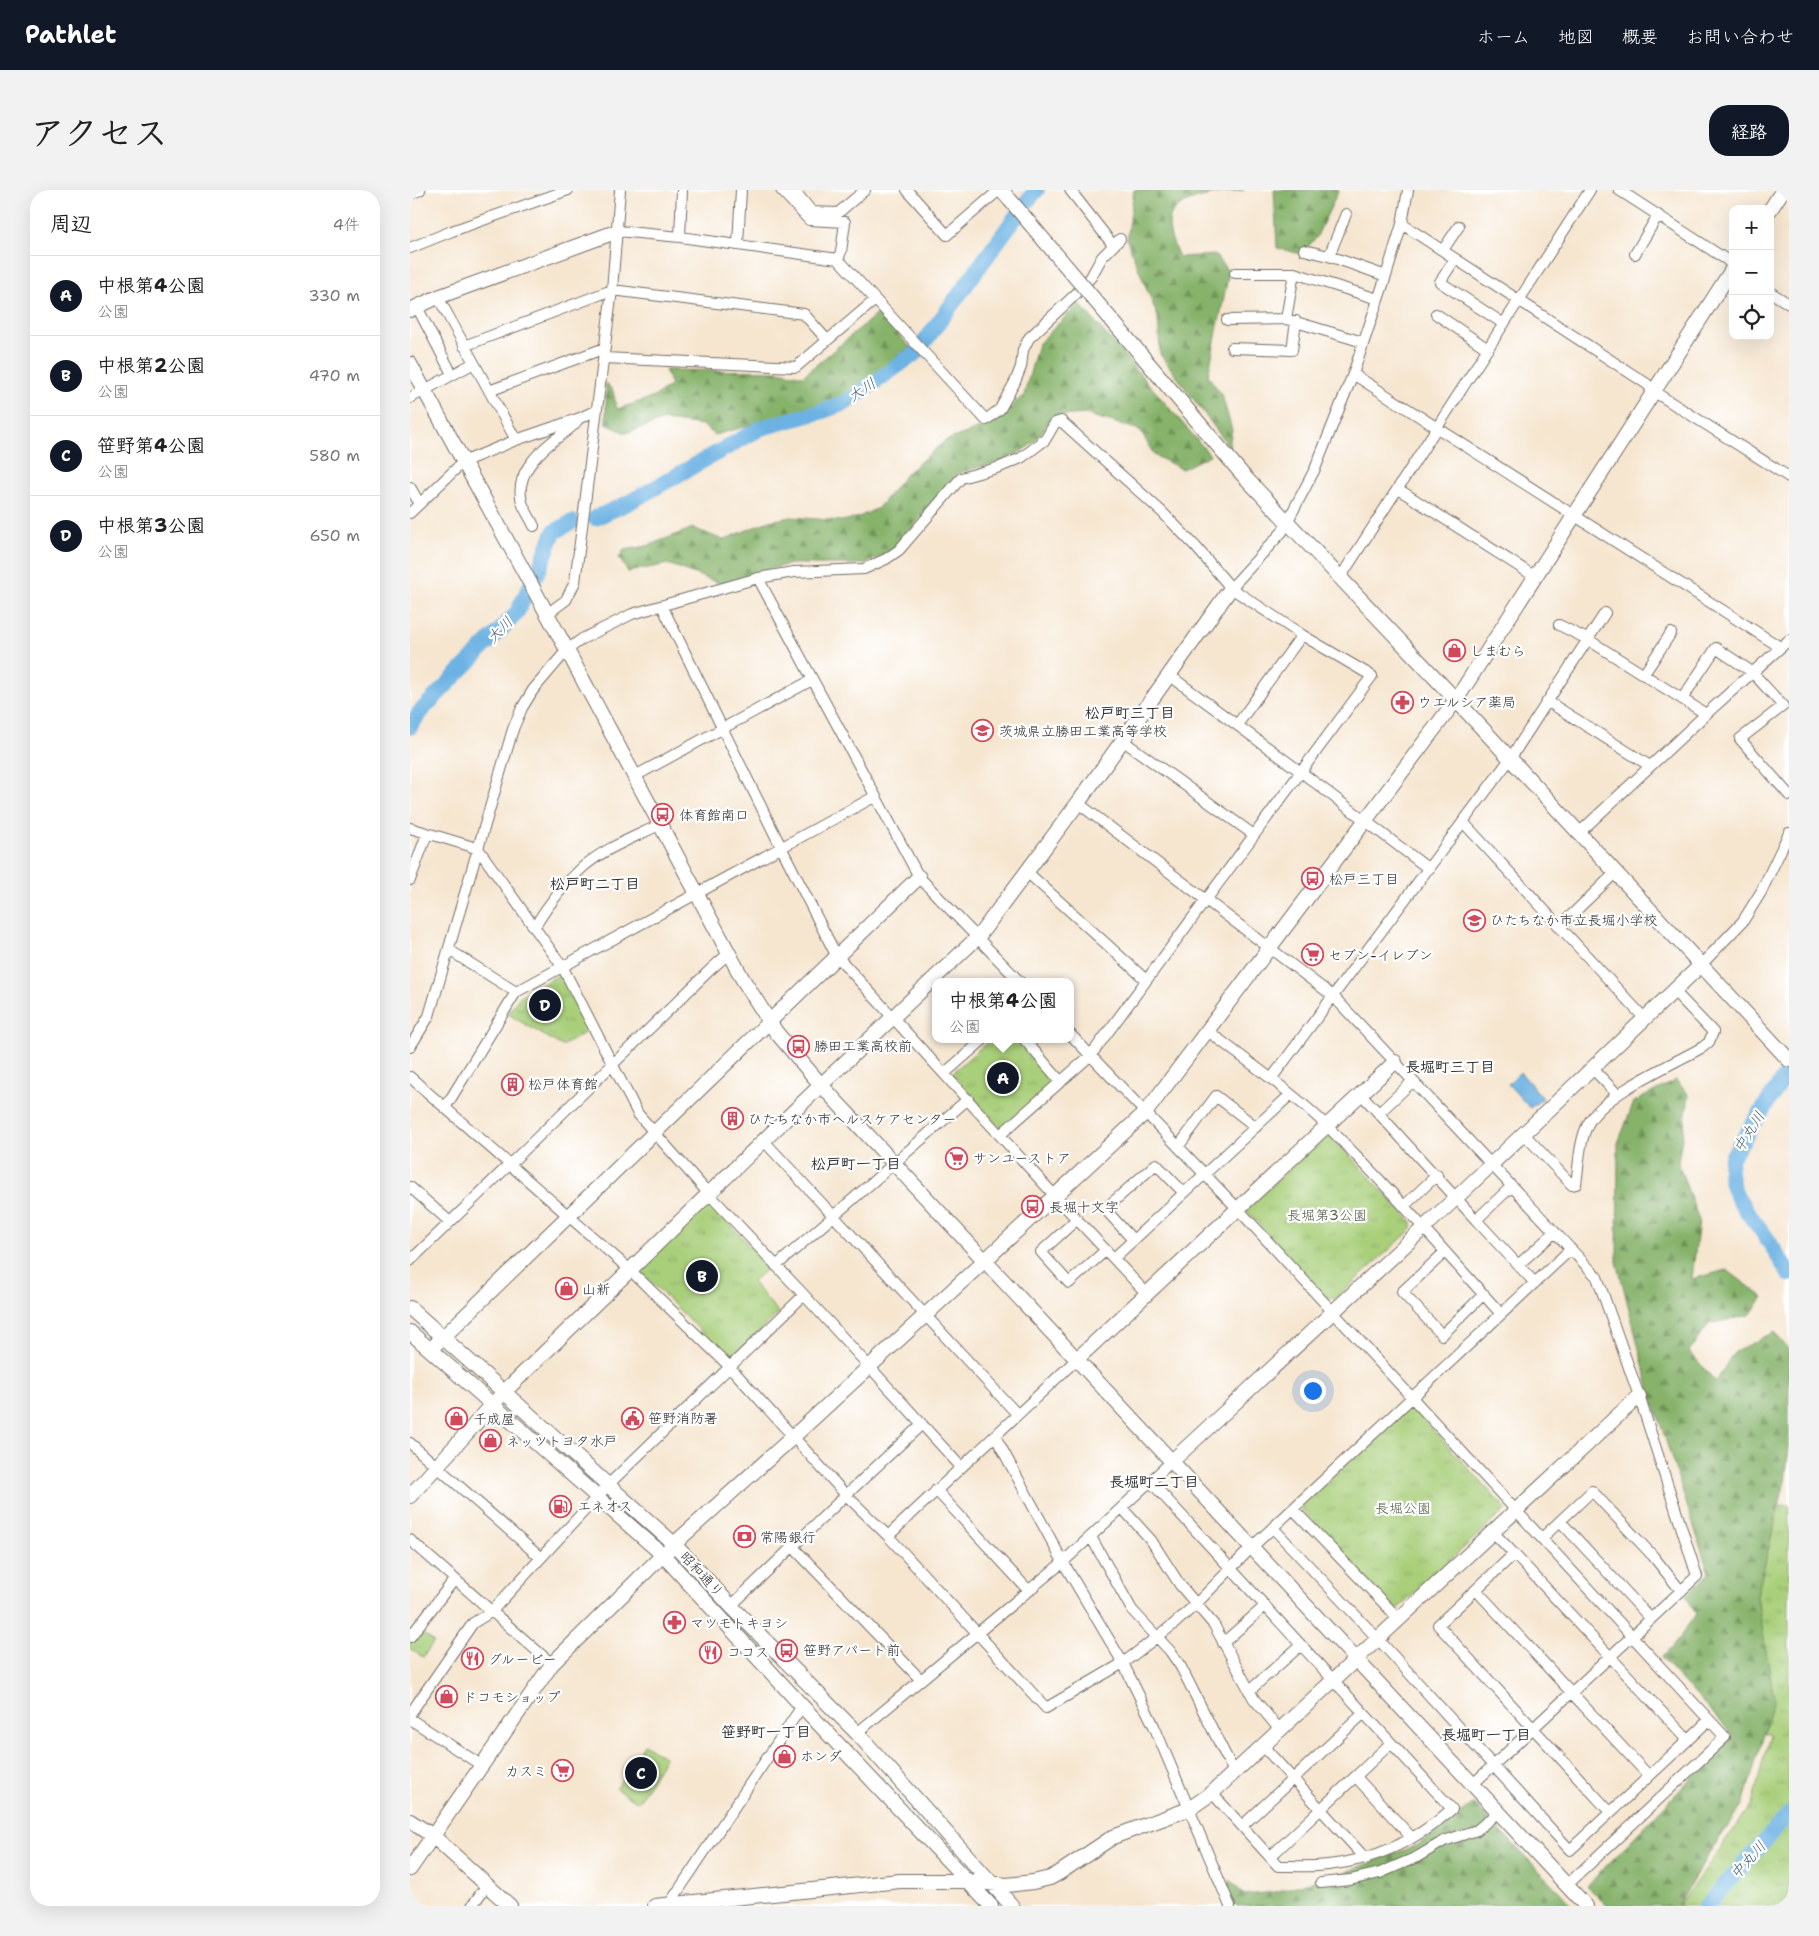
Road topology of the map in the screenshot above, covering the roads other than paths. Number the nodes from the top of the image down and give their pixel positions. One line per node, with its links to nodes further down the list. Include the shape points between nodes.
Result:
1 (420, 190): 16 (street)
2 (568, 190): 25 (street)
3 (620, 190): 22 (street)
4 (682, 190): 23 (street)
5 (741, 190): 24 (street)
6 (781, 190): 30 (street, via 809,220 845,222)
7 (794, 190): 8 (street, via 812,212 838,213)
8 (864, 190)
9 (907, 190): 15 (street, via 947,235)
10 (1070, 190): 41 (street, via 1116,242 1076,294 1029,338 1015,382 1000,409 986,420)
11 (1408, 190): 20 (street)
12 (1590, 190): 42 (street)
13 (1619, 190): 19 (street)
14 (1783, 190): 17 (street)
15 (1004, 193): 74 (street, bridge, via 1242,474)
16 (410, 194)
17 (1773, 205)
18 (1346, 214): 29 (street)
19 (1658, 215): 28 (street); 32 (street)
20 (1402, 224): 27 (street); 36 (street)
21 (1458, 226): 27 (street)
22 (618, 231): 23 (street); 37 (street); 39 (street)
23 (680, 236): 24 (street)
24 (738, 244): 30 (street)
25 (410, 248)
26 (1304, 250): 29 (street)
27 (1443, 250): 31 (street)
28 (1635, 254)
29 (1329, 256): 36 (street)
30 (838, 258): 41 (street)
31 (1455, 259): 42 (street); 48 (street, via 1440,282)
32 (1729, 263)
33 (1235, 273): 34 (street)
34 (1294, 273): 40 (street); 47 (street)
35 (1729, 274): 61 (street)
36 (1386, 276): 40 (street)
37 (612, 290): 49 (street, via 804,314); 51 (street); 54 (street)
38 (1774, 295): 43 (street)
39 (438, 297): 44 (street); 51 (street)
40 (1378, 299): 50 (street)
41 (875, 300): 49 (street)
42 (1519, 301): 48 (street); 61 (street)
43 (1789, 304)
44 (413, 309): 57 (street)
45 (1436, 314): 53 (street)
46 (1227, 320): 47 (street)
47 (1291, 320): 50 (street); 52 (street, via 1292,350)
48 (1504, 324): 53 (street)
49 (828, 340): 54 (street, via 796,366)
50 (1363, 342): 58 (street)
51 (464, 346): 55 (street)
52 (1232, 348)
53 (1488, 348): 65 (street)
54 (604, 353): 60 (street); 63 (street)
55 (474, 363): 57 (street); 60 (street)
56 (410, 364): 59 (street)
57 (452, 374): 59 (street)
58 (1353, 374): 65 (street); 74 (street, via 1315,469)
59 (424, 390): 62 (street); 67 (street)
60 (489, 391): 66 (street)
61 (1654, 391): 68 (street); 73 (street)
62 (410, 398)
63 (597, 410): 64 (street); 82 (street, via 575,582 566,600)
64 (580, 418): 66 (street); 75 (street, via 539,452 526,471 521,494)
65 (1437, 428): 70 (street); 73 (street)
66 (516, 440): 67 (street)
67 (464, 462): 71 (street); 82 (street)
68 (1789, 477)
69 (410, 487): 71 (street)
70 (1398, 489): 76 (street); 78 (street)
71 (419, 503): 72 (street)
72 (410, 514)
73 (1575, 515): 76 (street); 88 (street)
74 (1288, 522): 78 (street); 79 (street)
75 (534, 526)
76 (1534, 576): 95 (street)
77 (758, 578): 79 (street, via 794,572 864,569 886,559 899,550 961,478 1000,468 1021,458 1045,440 1061,421 1162,512); 80 (street); 93 (street)
78 (1340, 578): 95 (street)
79 (1231, 588): 85 (street); 92 (street)
80 (662, 606): 89 (street, via 612,622); 99 (street)
81 (1605, 612): 86 (street)
82 (548, 614): 89 (street)
83 (1559, 625): 86 (street)
84 (1671, 633): 91 (street)
85 (1302, 635): 98 (street); 103 (street, via 1372,676)
86 (1587, 639): 91 (street); 96 (street)
87 (1789, 640): 88 (street)
88 (1780, 647): 90 (street)
89 (567, 650): 104 (street); 117 (street, via 522,708)
90 (1752, 672): 94 (street, via 1716,648); 97 (street); 105 (street, via 1783,706 1740,739)
91 (1644, 674): 94 (street)
92 (1168, 675): 98 (street); 100 (street)
93 (812, 680): 99 (street); 106 (street)
94 (1682, 699): 97 (street)
95 (1456, 700): 101 (street); 108 (street)
96 (1547, 701): 101 (street); 102 (street)
97 (1706, 714): 102 (street)
98 (1237, 725): 103 (street)
99 (723, 729): 104 (street); 116 (street)
100 (1122, 740): 107 (street); 115 (street)
101 (1510, 759): 109 (street); 112 (street)
102 (1650, 766): 112 (street)
103 (1301, 772): 108 (street); 115 (street)
104 (635, 776): 110 (street)
105 (1789, 795)
106 (874, 796): 116 (street); 121 (street)
107 (1078, 803): 119 (street); 124 (street)
108 (1365, 821): 118 (street); 128 (street)
109 (1463, 822): 118 (street); 126 (street)
110 (660, 824): 123 (street); 125 (street, via 607,851 584,867 550,903)
111 (410, 828): 113 (street)
112 (1579, 833): 120 (street)
113 (427, 834): 117 (street); 122 (street)
114 (1789, 834): 132 (street, via 1743,921)
115 (1254, 835): 124 (street)
116 (781, 847): 123 (street); 131 (street)
117 (478, 850): 125 (street); 129 (street)
118 (1428, 869): 140 (street)
119 (1027, 872): 127 (street); 136 (street)
120 (1616, 873): 126 (street); 132 (street)
121 (919, 876): 127 (street); 131 (street)
122 (410, 880)
123 (697, 892): 130 (street); 133 (street)
124 (1206, 900): 128 (street); 136 (street)
125 (535, 926): 133 (street)
126 (1559, 927): 142 (street)
127 (978, 937): 134 (street); 135 (street)
128 (1270, 947): 140 (street); 144 (street)
129 (448, 950): 139 (street); 148 (street, via 429,1016)
130 (729, 953): 143 (street); 152 (street)
131 (836, 955): 141 (street); 143 (street)
132 (1701, 965): 138 (street); 150 (street)
133 (562, 966): 139 (street); 152 (street)
134 (935, 978)
135 (1016, 978)
136 (1146, 980): 149 (street)
137 (932, 981): 141 (street)
138 (1674, 991): 142 (street); 161 (street, via 1713,1032 1709,1042)
139 (516, 992): 164 (street)
140 (1333, 996): 151 (street); 156 (street)
141 (893, 1018): 154 (street); 159 (street)
142 (1646, 1019): 153 (street)
143 (768, 1021): 159 (street); 169 (street)
144 (1208, 1031): 156 (street); 165 (street)
145 (1074, 1038): 149 (street)
146 (979, 1043): 154 (street)
147 (1028, 1043): 158 (street)
148 (410, 1048)
149 (1091, 1055): 158 (street); 165 (street)
150 (1785, 1056)
151 (1394, 1062): 157 (street); 160 (street)
152 (612, 1066): 169 (street, via 638,1114); 175 (street)
153 (1593, 1069): 161 (street); 170 (street)
154 (944, 1073): 163 (street)
155 (410, 1077): 164 (street)
156 (1271, 1079): 162 (street)
157 (1413, 1081): 166 (street); 176 (street)
158 (1062, 1082): 171 (street)
159 (821, 1085): 172 (street); 174 (street)
160 (1361, 1094): 166 (street); 167 (street)
161 (1617, 1094): 170 (street, via 1589,1123 1576,1184 1572,1185)
162 (1290, 1095): 167 (street); 168 (street)
163 (968, 1099): 171 (street); 174 (street)
164 (445, 1108): 175 (street)
165 (1146, 1112): 173 (street); 183 (street)
166 (1379, 1113): 178 (street)
167 (1327, 1126): 185 (street); 186 (street)
168 (1256, 1127): 173 (street, via 1216,1096); 177 (street)
169 (654, 1132): 182 (street); 187 (street)
170 (1524, 1134): 176 (street)
171 (1000, 1135): 183 (street)
172 (764, 1140): 182 (street); 188 (street)
173 (1178, 1147): 177 (street)
174 (893, 1163): 188 (street); 200 (street)
175 (510, 1164): 187 (street); 191 (street)
176 (1491, 1164): 179 (street); 184 (street)
177 (1204, 1175): 181 (street); 186 (street)
178 (1437, 1176): 184 (street); 185 (street)
179 (1512, 1186): 190 (street); 193 (street)
180 (410, 1187): 191 (street)
181 (1184, 1193): 194 (street); 194 (street, via 1156,1164 1106,1209)
182 (709, 1194): 202 (street); 203 (street)
183 (1056, 1196): 189 (street); 200 (street)
184 (1457, 1197): 190 (street); 192 (street)
185 (1404, 1206): 192 (street)
186 (1238, 1209): 205 (street); 209 (street)
187 (568, 1215): 203 (street); 213 (street)
188 (834, 1216): 202 (street); 211 (street)
189 (1077, 1219): 196 (street); 196 (street, via 1041,1252 1069,1283)
190 (1476, 1220): 201 (street)
191 (450, 1222): 199 (street)
192 (1423, 1228): 197 (street); 209 (street)
193 (1555, 1232): 195 (street); 201 (street)
194 (1133, 1240): 198 (street)
195 (1571, 1249): 204 (street); 219 (street, via 1597,1277)
196 (1106, 1250): 198 (street)
197 (1445, 1252): 206 (street); 206 (street, via 1402,1292 1442,1335)
198 (1114, 1258): 205 (street)
199 (410, 1261)
200 (984, 1261): 211 (street); 215 (street)
201 (1518, 1265): 204 (street)
202 (776, 1266): 207 (street)
203 (629, 1269): 217 (street); 218 (street)
204 (1535, 1283): 210 (street)
205 (1147, 1294): 215 (street)
206 (1484, 1294): 210 (street)
207 (804, 1295): 216 (street); 217 (street)
208 (410, 1308): 213 (street, 昭和通り)
209 (1332, 1312): 220 (street); 227 (street)
210 (1501, 1314): 220 (street)
211 (926, 1315): 216 (street); 222 (street)
212 (410, 1332): 214 (street, 昭和通り)
213 (442, 1337): 214 (street); 218 (street, 昭和通り)
214 (431, 1350): 221 (street, 昭和通り)
215 (1076, 1360): 222 (street); 227 (street)
216 (870, 1366): 223 (street); 224 (street)
217 (730, 1367): 224 (street); 231 (street)
218 (504, 1392): 221 (street); 231 (street, 昭和通り)
219 (1640, 1396): 238 (street); 257 (street, via 1697,1576)
220 (1412, 1398): 237 (street); 238 (street)
221 (492, 1403): 228 (street); 235 (street, 昭和通り)
222 (1017, 1414): 225 (street)
223 (922, 1424): 229 (street); 233 (street)
224 (794, 1436): 233 (street); 246 (street)
225 (995, 1436): 229 (street); 252 (street)
226 (410, 1443): 228 (street)
227 (1171, 1462): 230 (street); 248 (street)
228 (436, 1466): 234 (street); 251 (street)
229 (960, 1466): 232 (street)
230 (1151, 1482): 236 (street); 253 (street)
231 (609, 1484): 235 (street); 246 (street, 昭和通り)
232 (936, 1490): 242 (street); 256 (street)
233 (846, 1495): 242 (street); 247 (street)
234 (410, 1496)
235 (597, 1497): 250 (street, 昭和通り); 251 (street)
236 (1122, 1508): 243 (street); 258 (street, via 1151,1540)
237 (1294, 1509): 240 (street); 262 (street)
238 (1516, 1510): 241 (street); 244 (street)
239 (1560, 1521): 244 (street); 257 (street, via 1592,1491); 263 (street)
240 (1273, 1528): 248 (street); 268 (street)
241 (1493, 1532): 249 (street); 262 (street)
242 (888, 1536): 264 (street)
243 (1091, 1537): 252 (street); 266 (street, via 1132,1610)
244 (1542, 1538): 267 (street)
245 (410, 1540): 254 (street)
246 (674, 1544): 250 (street); 259 (street, 昭和通り)
247 (793, 1547): 259 (street); 275 (street)
248 (1252, 1548): 253 (street); 272 (street)
249 (1514, 1554): 255 (street); 271 (street)
250 (663, 1555): 274 (street); 279 (street, 昭和通り)
251 (541, 1558): 261 (street)
252 (1063, 1562): 256 (street); 273 (street)
253 (1232, 1568): 258 (street); 260 (street)
254 (454, 1580): 261 (street); 265 (street)
255 (1476, 1590): 278 (street); 284 (street, via 1438,1625)
256 (1029, 1591): 264 (street)
257 (1681, 1591): 263 (street)
258 (1196, 1604): 266 (street); 269 (street, via 1214,1625)
259 (731, 1606): 286 (street, 昭和通り)
260 (1266, 1606): 269 (street); 270 (street)
261 (491, 1612): 274 (street); 281 (street, via 474,1623)
262 (1399, 1619): 268 (street)
263 (1651, 1619): 267 (street)
264 (977, 1634): 273 (street, via 1046,1708); 275 (street)
265 (410, 1637)
266 (1157, 1637): 273 (street); 292 (street, via 1181,1667)
267 (1632, 1637): 271 (street); 283 (street)
268 (1378, 1639): 272 (street); 291 (street)
269 (1223, 1643): 277 (street)
270 (1301, 1644): 276 (street); 277 (street)
271 (1609, 1658): 278 (street); 287 (street)
272 (1356, 1659): 276 (street); 296 (street)
273 (1123, 1663): 299 (street)
274 (552, 1664): 290 (street)
275 (921, 1680): 286 (street)
276 (1333, 1680): 280 (street); 285 (street)
277 (1249, 1691): 285 (street)
278 (1571, 1693): 284 (street); 293 (street)
279 (802, 1706): 309 (street, 昭和通り); 314 (street)
280 (1364, 1713): 288 (street); 295 (street)
281 (410, 1714)
282 (410, 1719): 290 (street)
283 (1709, 1720): 287 (street); 313 (street, via 1725,1737)
284 (1532, 1728): 291 (street); 301 (street)
285 (1280, 1730): 289 (street)
286 (857, 1733): 310 (street, 昭和通り)
287 (1688, 1740): 293 (street)
288 (1391, 1743): 294 (street); 305 (street, via 1452,1809)
289 (1263, 1746): 292 (street); 295 (street)
290 (481, 1765): 304 (street)
291 (1494, 1765): 296 (street); 301 (street, via 1570,1850)
292 (1234, 1772): 297 (street)
293 (1649, 1776): 301 (street)
294 (1356, 1777): 298 (street); 305 (street)
295 (1293, 1779): 298 (street); 303 (street)
296 (1472, 1785): 300 (street)
297 (1212, 1793): 299 (street); 303 (street)
298 (1321, 1808): 306 (street); 307 (street)
299 (1189, 1809): 310 (street, via 1113,1837 1050,1878 1007,1886); 320 (street)
300 (1498, 1812): 311 (street, via 1477,1830 1444,1841 1380,1873); 313 (street)
301 (1610, 1812)
302 (410, 1821): 304 (street)
303 (1242, 1826): 306 (street)
304 (433, 1836): 308 (street); 312 (street)
305 (1412, 1838): 307 (street)
306 (1270, 1857): 307 (street, via 1278,1866 1327,1865)
307 (1366, 1858)
308 (410, 1868)
309 (968, 1880): 310 (street); 314 (street, via 875,1883); 318 (street, 昭和通り)
310 (990, 1883): 319 (street, 昭和通り)
311 (1321, 1883)
312 (486, 1886): 315 (street); 316 (street)
313 (1566, 1886): 321 (street)
314 (669, 1905): 317 (street)
315 (472, 1906)
316 (510, 1906)
317 (655, 1906)
318 (991, 1906)
319 (1012, 1906)
320 (1230, 1906)
321 (1586, 1906)

